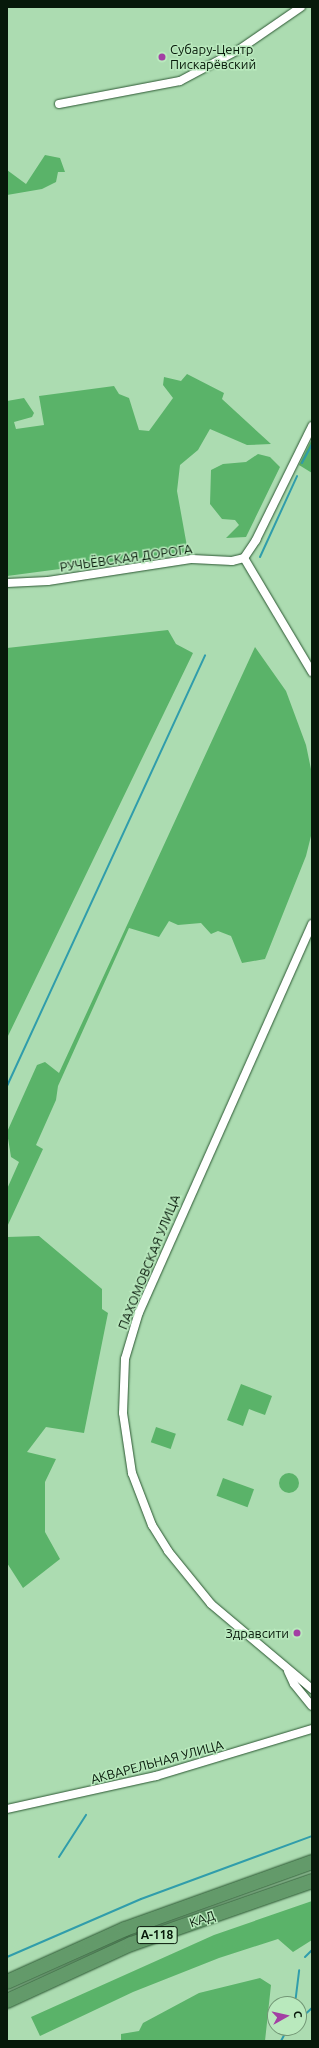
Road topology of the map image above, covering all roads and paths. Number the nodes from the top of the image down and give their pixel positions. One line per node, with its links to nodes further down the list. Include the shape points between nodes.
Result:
1 (302, 7): 2 (street, via 240,49 180,81)
2 (59, 104)
3 (312, 426): 4 (street, via 256,540)
4 (244, 558): 5 (street, РУЧЬЁВСКАЯ ДОРОГА, via 232,561 192,559 48,581); 6 (street)
5 (7, 583)
6 (312, 672)
7 (312, 924): 8 (street, ПАХОМОВСКАЯ УЛИЦА, via 139,1312 125,1359 123,1384 127,1448 152,1525 211,1604)
8 (288, 1671): 9 (street, ПАХОМОВСКАЯ УЛИЦА, via 302,1677); 10 (street, ПАХОМОВСКАЯ УЛИЦА, via 294,1684)
9 (312, 1689)
10 (312, 1706)
11 (312, 1729): 12 (street, АКВАРЕЛЬНАЯ УЛИЦА, via 141,1780)
12 (7, 1809)
13 (312, 1862): 15 (highway, КАД / А-118, via 124,1929)
14 (312, 1881): 16 (highway, КАД / А-118, via 131,1944)
15 (7, 1982)
16 (7, 2001)

